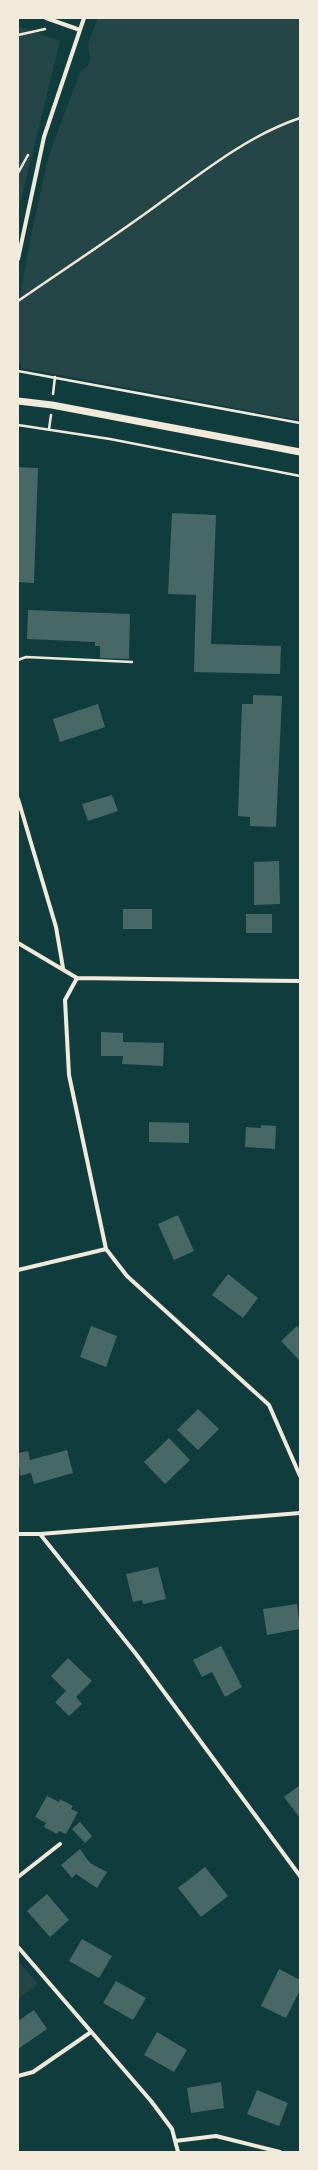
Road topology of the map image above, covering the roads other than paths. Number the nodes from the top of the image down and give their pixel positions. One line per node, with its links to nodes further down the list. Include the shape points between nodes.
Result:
1 (46, 18): 3 (street)
2 (84, 18): 3 (street)
3 (80, 30): 4 (street, via 44,137)
4 (18, 259)
5 (18, 401): 6 (street, via 52,405)
6 (300, 452)
7 (18, 799): 9 (street, via 56,927)
8 (18, 944): 9 (street)
9 (63, 968): 10 (street)
10 (77, 978): 11 (street); 12 (street, via 65,1000 69,1075)
11 (300, 981)
12 (106, 1249): 13 (street); 14 (street, via 127,1276 269,1405)
13 (18, 1270)
14 (300, 1476)
15 (300, 1513): 17 (street)
16 (18, 1534): 17 (street)
17 (40, 1534): 19 (street, via 136,1654)
18 (60, 1844): 20 (street)
19 (300, 1876)
20 (18, 1877)
21 (18, 1947): 22 (street)
22 (92, 2032): 23 (street, via 32,2072); 24 (street, via 151,2101 172,2129)
23 (18, 2076)
24 (176, 2141): 25 (street); 26 (street, via 216,2136)
25 (178, 2152)
26 (280, 2152)

